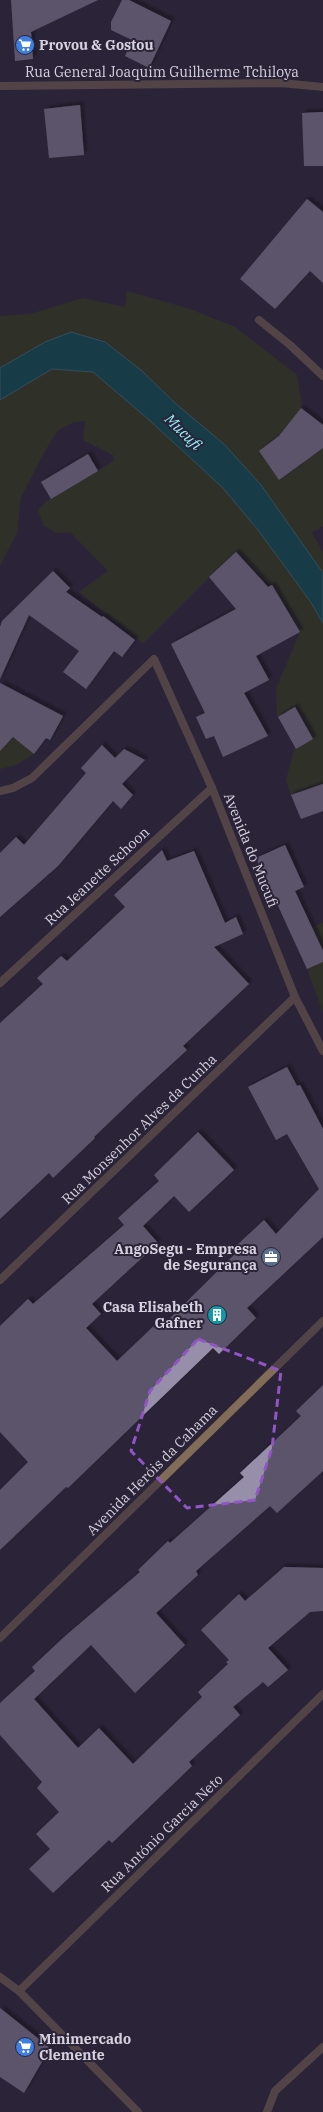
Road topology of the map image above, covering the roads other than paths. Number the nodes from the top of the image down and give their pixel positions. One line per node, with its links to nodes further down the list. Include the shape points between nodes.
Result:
1 (0, 86): 2 (street, Rua General Joaquim Guilherme Tchiloya, via 281,83)
2 (323, 87)
3 (259, 320): 4 (street)
4 (323, 376)
5 (212, 788): 6 (street, Avenida do Mucufi, via 154,659 32,778 13,788); 7 (street, Rua Jeanette Schoon); 8 (street, Avenida do Mucufi)
6 (0, 791)
7 (0, 984)
8 (295, 996): 9 (street, Avenida do Mucufi); 10 (street, Rua Monsenhor Alves da Cunha)
9 (323, 1051)
10 (0, 1280)
11 (323, 1321): 12 (street, Avenida Heróis da Cahama)
12 (0, 1638)
13 (323, 1694): 15 (street, Rua António Garcia Neto)
14 (0, 1977): 15 (street)
15 (19, 1991): 17 (street)
16 (323, 2047): 18 (street, via 275,2091)
17 (138, 2112)
18 (267, 2112)

